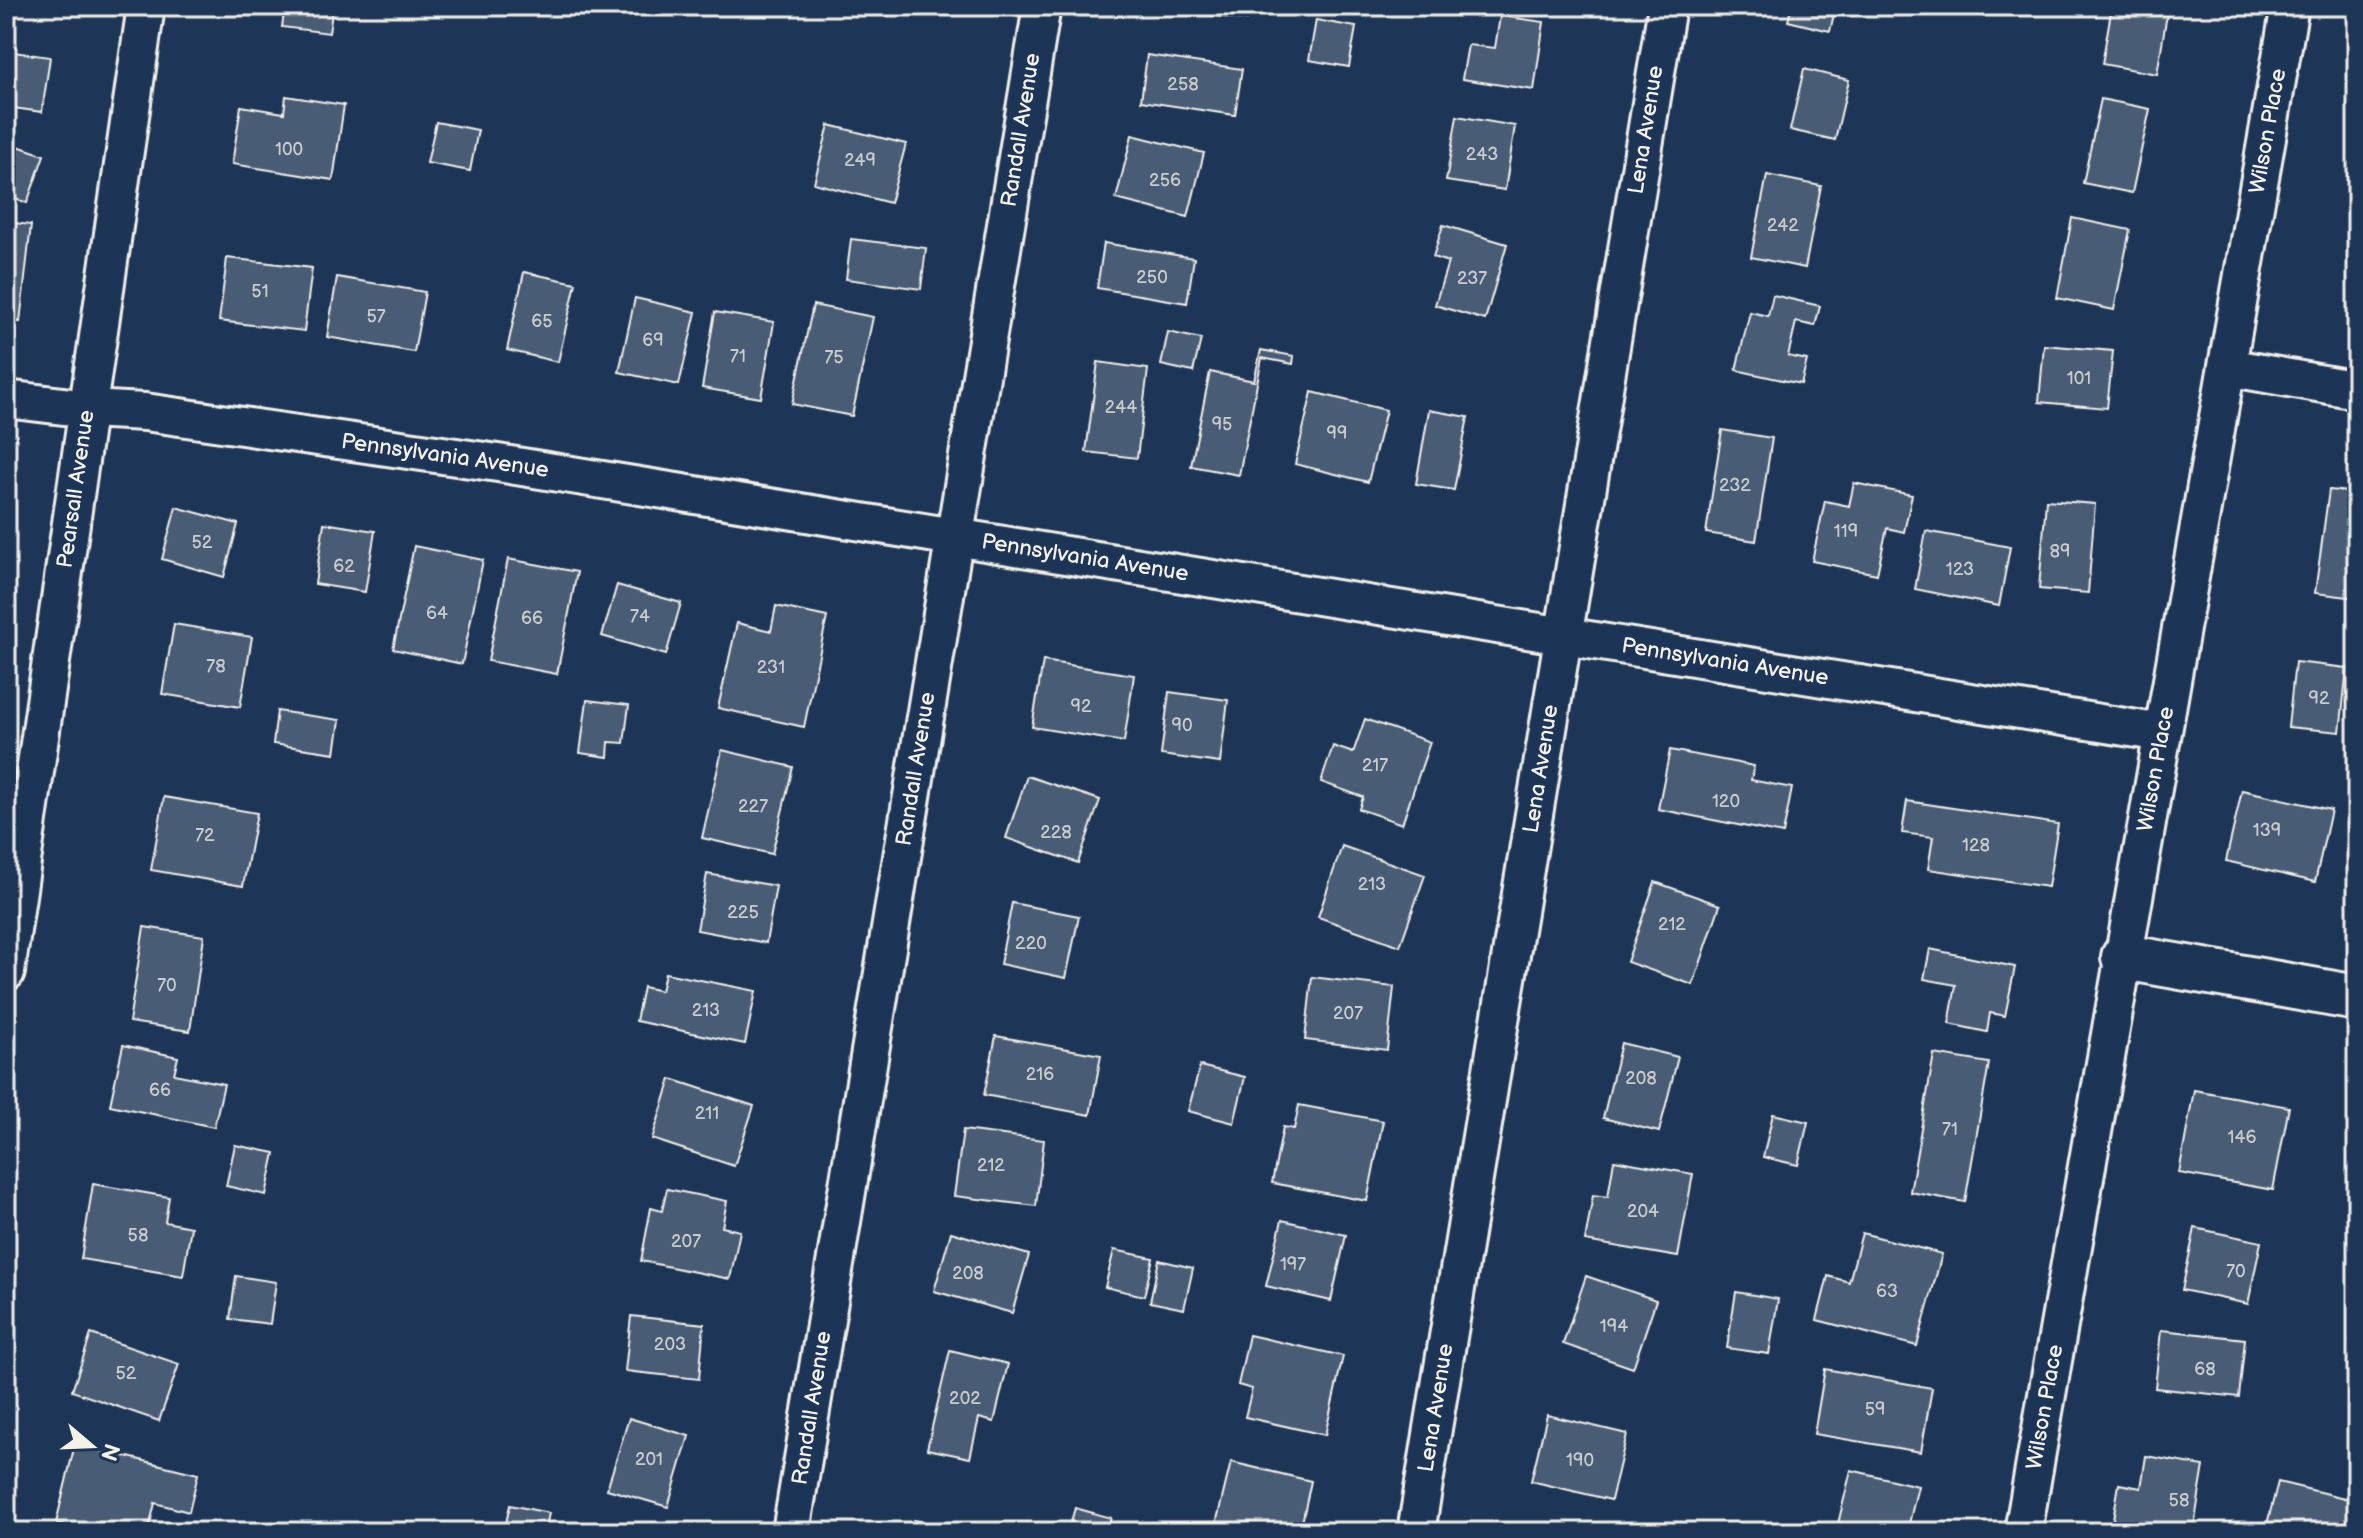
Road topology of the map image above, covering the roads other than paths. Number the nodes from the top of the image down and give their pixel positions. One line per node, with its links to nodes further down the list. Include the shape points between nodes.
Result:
1 (146, 6): 8 (street, Pearsall Avenue)
2 (1042, 6): 9 (street, Randall Avenue)
3 (1667, 6): 10 (street, Lena Avenue)
4 (2290, 6): 5 (street, Wilson Place)
5 (2227, 367): 6 (street); 11 (street, Wilson Place)
6 (2357, 390)
7 (6, 399): 8 (street, Pennsylvania Avenue)
8 (88, 409): 9 (street, Pennsylvania Avenue, via 145,412 498,463); 13 (street, Pearsall Avenue)
9 (954, 536): 10 (street, Pennsylvania Avenue); 15 (street, Randall Avenue)
10 (1563, 636): 11 (street, Pennsylvania Avenue); 16 (street, Lena Avenue)
11 (2162, 733): 12 (street, Wilson Place)
12 (2124, 957): 14 (street); 17 (street, Wilson Place)
13 (6, 972)
14 (2357, 998)
15 (791, 1532)
16 (1416, 1532)
17 (2023, 1532)

